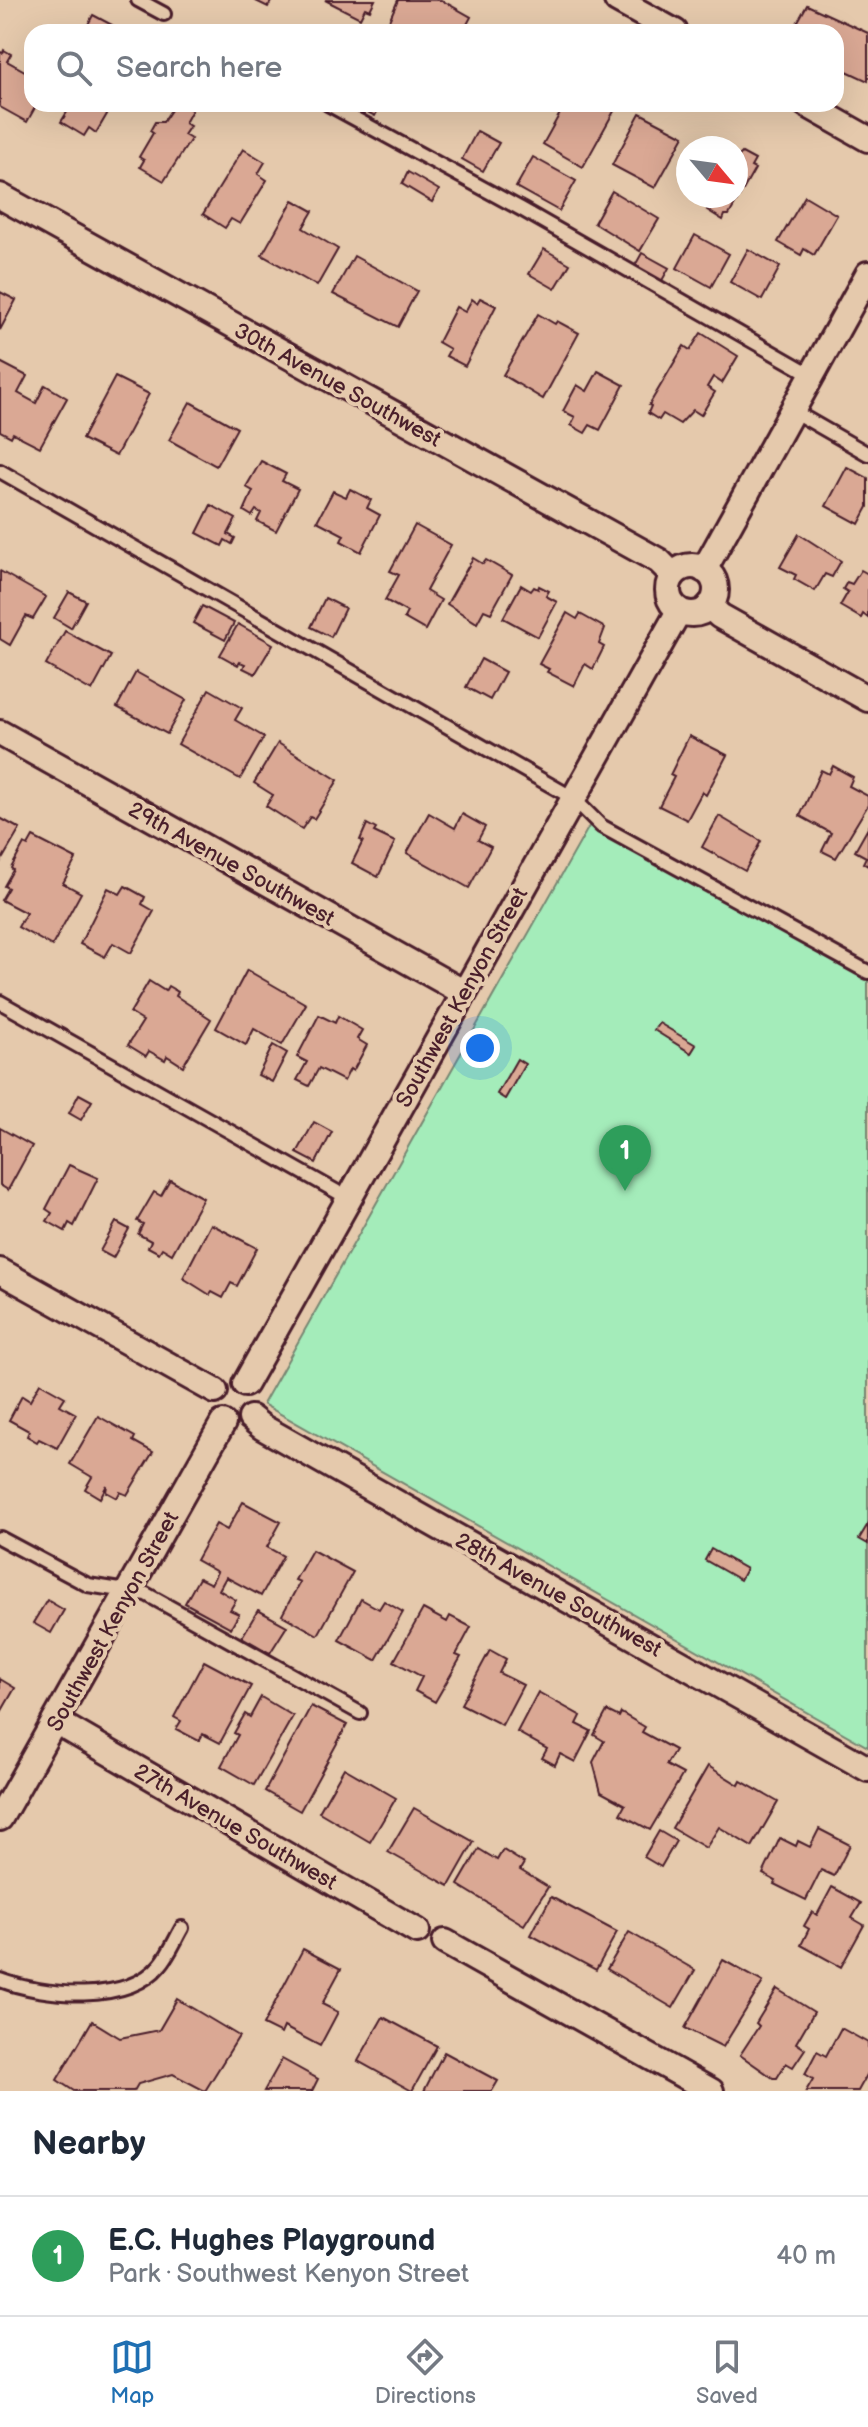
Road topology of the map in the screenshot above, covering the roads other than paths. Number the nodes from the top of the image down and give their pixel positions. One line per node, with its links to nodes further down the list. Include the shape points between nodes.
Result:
1 (138, 0): 3 (lane)
2 (617, 0): 4 (street)
3 (164, 14)
4 (660, 24)
5 (343, 112): 10 (lane)
6 (820, 112): 7 (street)
7 (868, 139)
8 (0, 196): 15 (street, 30th Avenue Southwest, via 659,561)
9 (868, 274): 10 (street)
10 (812, 375): 11 (street)
11 (793, 411): 12 (lane); 14 (street)
12 (868, 454)
13 (0, 471): 20 (lane)
14 (704, 570): 15 (street, via 683,567); 16 (street, via 715,585)
15 (673, 575): 17 (street, via 667,594)
16 (709, 606): 17 (street, via 696,614); 18 (street)
17 (679, 611): 20 (street, Southwest Kenyon Street)
18 (868, 699)
19 (0, 733): 22 (street, 29th Avenue Southwest)
20 (573, 798): 21 (lane, via 601,826); 22 (street, Southwest Kenyon Street)
21 (868, 972)
22 (463, 992): 24 (street, Southwest Kenyon Street)
23 (0, 1002): 24 (lane)
24 (348, 1198): 26 (street, Southwest Kenyon Street)
25 (0, 1271): 27 (street)
26 (245, 1384): 27 (street, via 226,1382); 28 (street, via 255,1397)
27 (215, 1391): 29 (street, via 213,1412)
28 (251, 1418): 29 (street, via 238,1425); 34 (street, 28th Avenue Southwest)
29 (223, 1423): 31 (street, Southwest Kenyon Street)
30 (0, 1538): 31 (lane, via 88,1585)
31 (128, 1592): 32 (lane, via 146,1594); 33 (street, Southwest Kenyon Street)
32 (360, 1713)
33 (55, 1721): 35 (street, Southwest Kenyon Street); 37 (street, 27th Avenue Southwest)
34 (868, 1769)
35 (2, 1810)
36 (182, 1928): 39 (lane, via 160,1965 143,1981 108,1992 57,1993)
37 (417, 1931)
38 (445, 1942): 40 (street)
39 (0, 1980)
40 (711, 2091)

